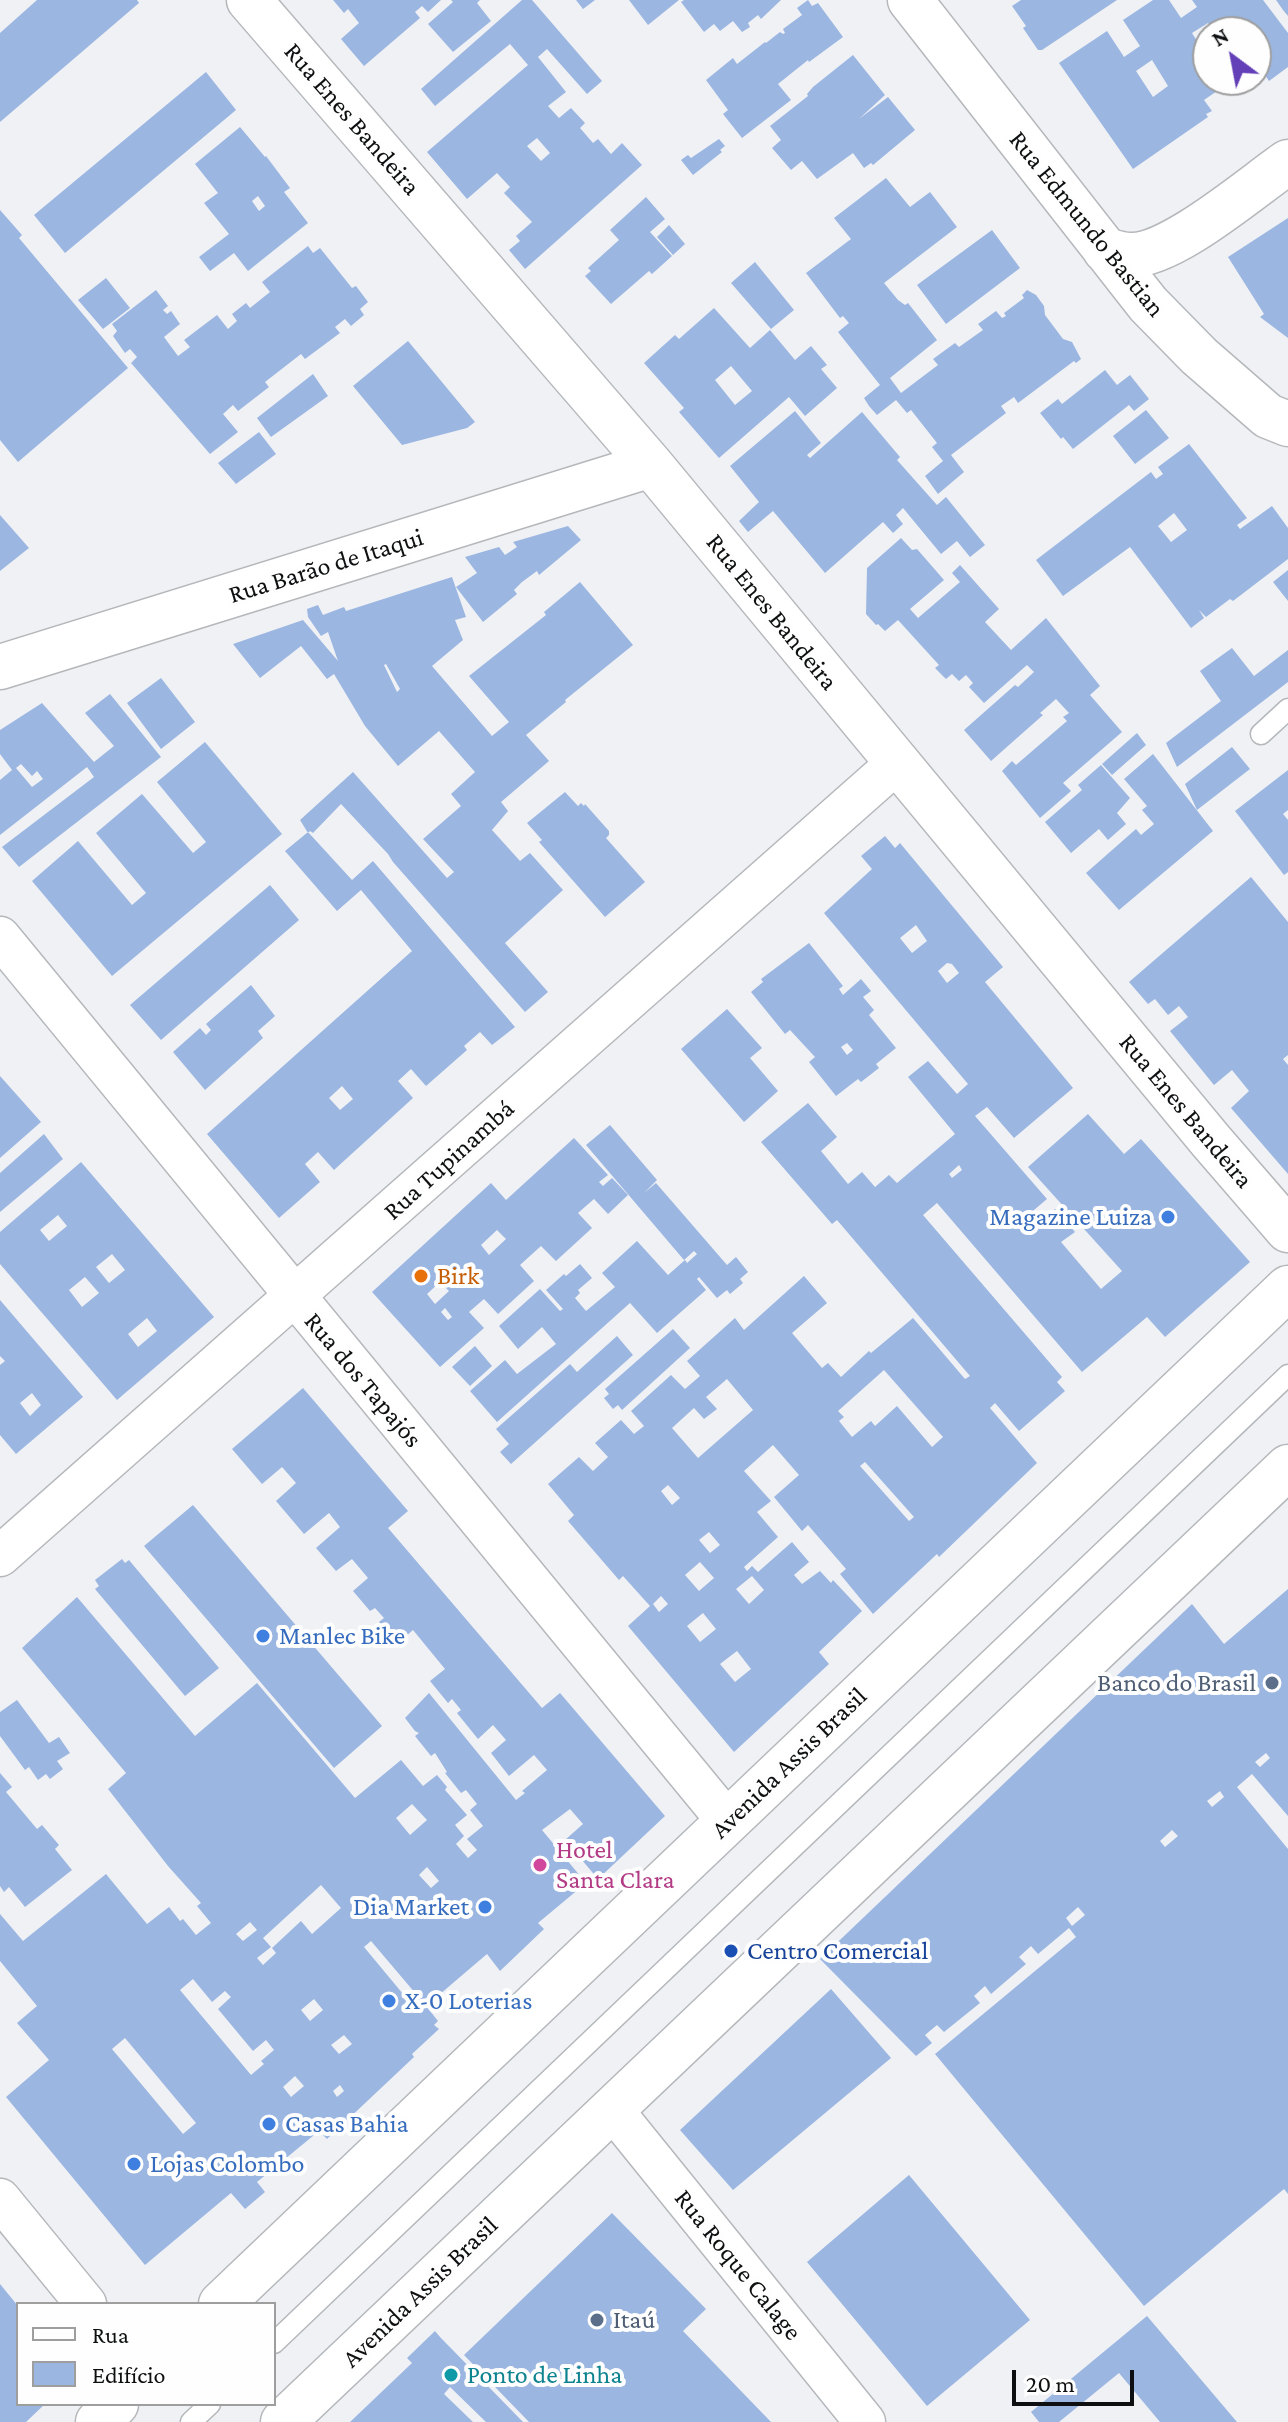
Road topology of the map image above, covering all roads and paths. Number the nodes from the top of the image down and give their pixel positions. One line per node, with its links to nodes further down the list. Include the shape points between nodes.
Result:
1 (249, 0): 8 (street, Rua Enes Bandeira)
2 (910, 0): 5 (street, Rua Edmundo Bastian)
3 (1288, 162): 4 (street)
4 (1177, 240): 5 (street, via 1132,255); 6 (street, via 1160,266)
5 (1105, 250): 6 (street, Rua Edmundo Bastian)
6 (1148, 304): 7 (street, Rua Edmundo Bastian, via 1268,416)
7 (1288, 424)
8 (651, 465): 9 (street, Rua Barão de Itaqui); 12 (street, Rua Enes Bandeira)
9 (0, 667)
10 (1288, 709): 11 (lane)
11 (1261, 734)
12 (897, 763): 14 (street, Rua Enes Bandeira); 16 (street, Rua Tupinambá)
13 (0, 937): 16 (street, Rua dos Tapajós)
14 (1288, 1230)
15 (1288, 1288): 20 (street, Avenida Assis Brasil)
16 (294, 1297): 19 (street, Rua Tupinambá); 20 (street, Rua dos Tapajós)
17 (1288, 1375): 25 (lane)
18 (1288, 1467): 21 (street, Avenida Assis Brasil)
19 (0, 1556)
20 (728, 1822): 24 (street, Avenida Assis Brasil)
21 (612, 2109): 30 (street, Avenida Assis Brasil); 31 (street, Rua Roque Calage)
22 (0, 2199): 23 (street)
23 (84, 2302)
24 (223, 2302)
25 (276, 2341)
26 (114, 2406): 28 (street)
27 (208, 2406): 29 (lane)
28 (98, 2422)
29 (191, 2422)
30 (283, 2422)
31 (865, 2422)

